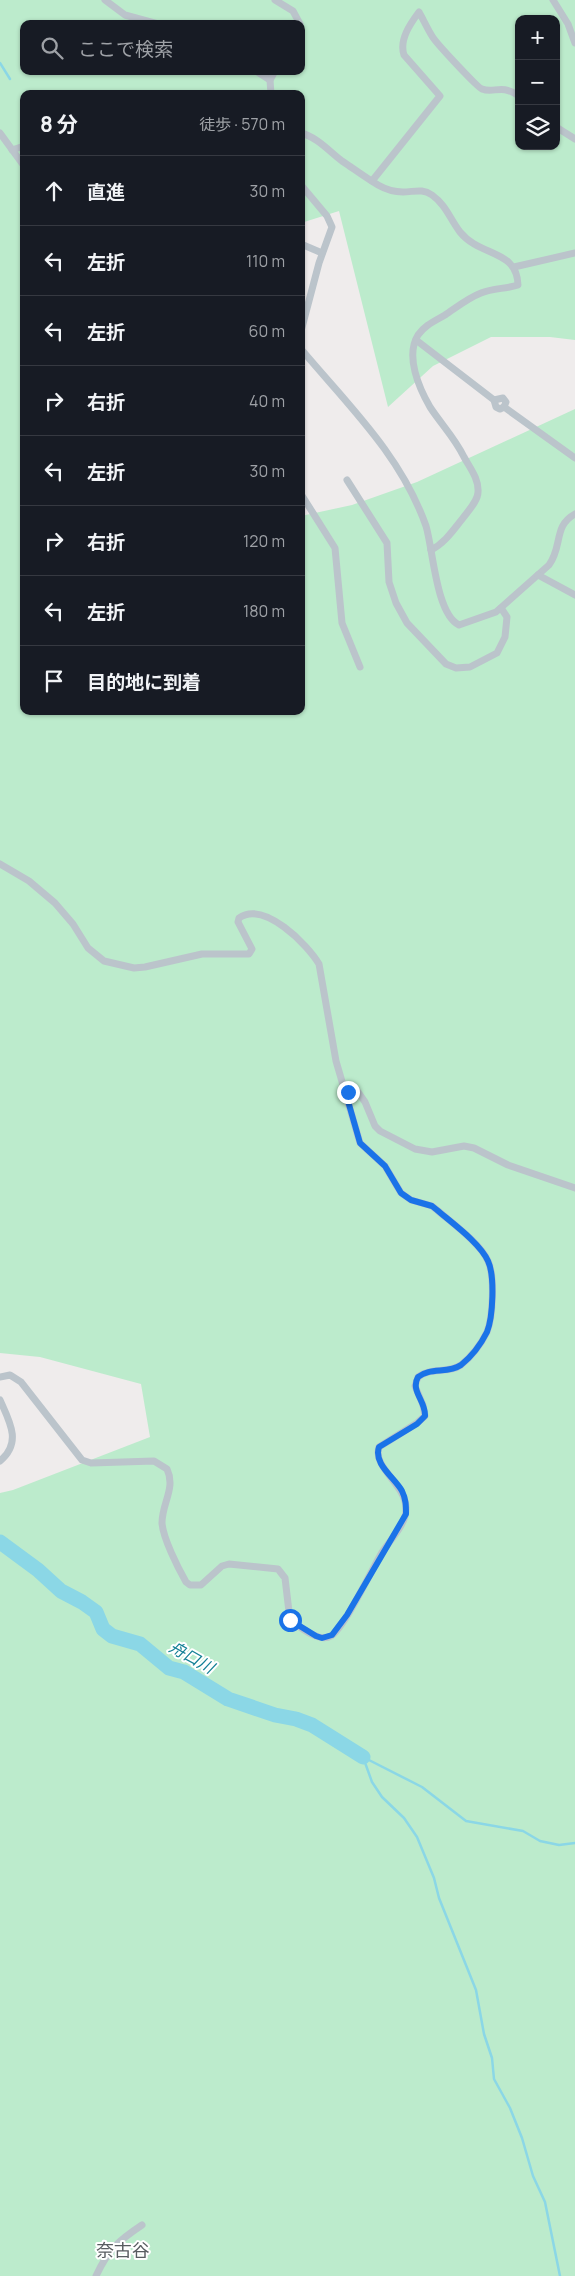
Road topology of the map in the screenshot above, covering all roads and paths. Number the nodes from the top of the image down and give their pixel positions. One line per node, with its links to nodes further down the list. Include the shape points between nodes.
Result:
1 (105, 0): 4 (street, via 125,14)
2 (274, 0): 5 (street, via 294,11)
3 (553, 0): 6 (street)
4 (145, 20)
5 (298, 20)
6 (575, 43)
7 (262, 75): 9 (street)
8 (273, 75): 9 (street)
9 (270, 80): 10 (street)
10 (271, 90)
11 (515, 94): 19 (street, via 507,89 487,90 476,86 438,45 419,12 401,47 404,55 440,96)
12 (560, 130): 15 (street)
13 (0, 133): 17 (street)
14 (305, 135): 19 (street)
15 (575, 139)
16 (20, 147): 17 (street)
17 (12, 150): 18 (street)
18 (20, 161)
19 (372, 181): 24 (street, via 389,190 420,190 431,195 442,203 460,232 488,252 508,260)
20 (305, 190): 22 (street, via 332,227)
21 (305, 246): 22 (street)
22 (322, 253): 25 (street)
23 (575, 253): 24 (street)
24 (514, 267): 26 (street, via 518,285 481,293 468,300 432,322)
25 (305, 316)
26 (416, 340): 28 (street, via 494,400 496,407 504,407); 32 (street, via 412,354 425,396 457,442 476,478 478,491 471,507 443,542)
27 (305, 353): 32 (street, via 384,446 415,499)
28 (575, 458)
29 (347, 480): 35 (street, via 387,543 389,582 396,603 407,623 446,664 456,668 470,667 497,652 505,637 507,617)
30 (305, 501): 36 (street, via 334,548 342,623)
31 (575, 514): 33 (street, via 562,524 555,556)
32 (431, 550): 35 (street, via 442,597 453,622 459,625 474,621)
33 (538, 575): 34 (street); 35 (street)
34 (575, 596)
35 (501, 608)
36 (360, 667)
37 (0, 864): 38 (street, via 29,881 54,903 90,950 104,961 129,968 202,954 246,956 252,949 238,919 254,914 274,920 300,941 320,964 336,1061)
38 (346, 1094): 39 (street, via 350,1090 358,1092 380,1131 415,1149 432,1152 464,1146 474,1148); 40 (street, via 360,1143 385,1166 401,1193 411,1200 432,1206 483,1253 490,1268 492,1292 490,1322 482,1341 470,1357 455,1368 427,1372 418,1377 415,1386 424,1405 425,1416 379,1447 381,1464 403,1492 406,1514 332,1635 316,1636 290,1620 285,1578 278,1569 229,1564 222,1566 201,1585 186,1582 162,1523 171,1484 167,1469 154,1461 96,1463 82,1460 21,1382 10,1375)
39 (575, 1188)
40 (0, 1377)
41 (0, 1400): 42 (street, via 14,1437 11,1448)
42 (0, 1461)
43 (142, 2225): 44 (street, via 112,2246)
44 (96, 2276)

